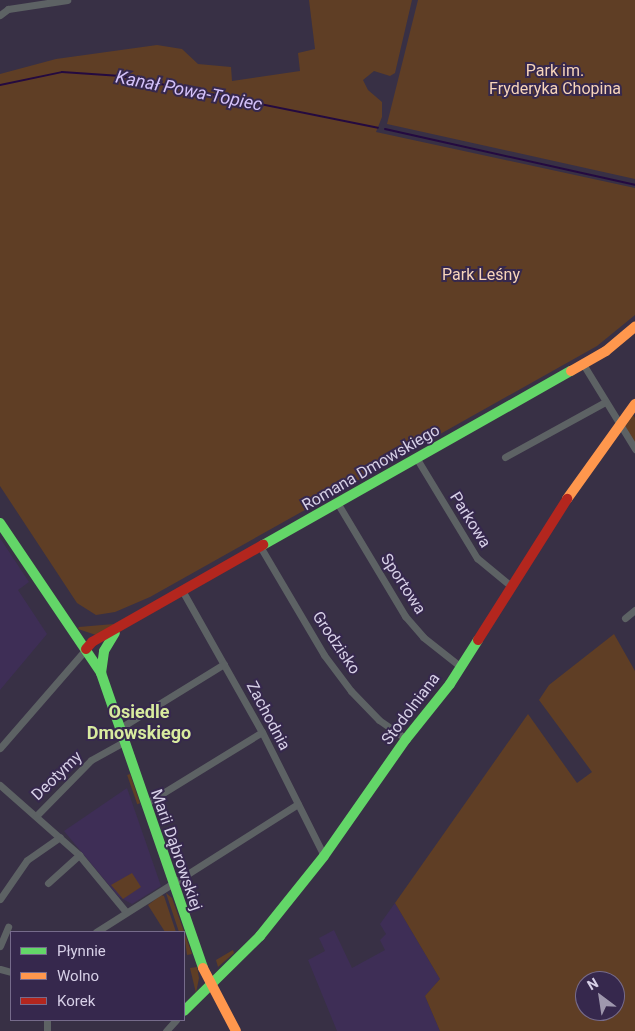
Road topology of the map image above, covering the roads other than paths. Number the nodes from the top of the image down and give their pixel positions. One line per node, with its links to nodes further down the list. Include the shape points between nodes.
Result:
1 (67, 0): 2 (street, via 12,8)
2 (0, 15)
3 (635, 328): 4 (street, Romana Dmowskiego)
4 (583, 364): 5 (street); 10 (street, Romana Dmowskiego)
5 (605, 402): 7 (street); 9 (street)
6 (635, 404): 7 (street, Stodolniana)
7 (619, 425): 8 (street); 14 (street, Stodolniana)
8 (635, 448)
9 (506, 457)
10 (417, 459): 11 (street, Romana Dmowskiego); 14 (street, Parkowa, via 477,558)
11 (338, 504): 13 (street, Romana Dmowskiego); 23 (street, Sportowa, via 405,616 422,636)
12 (0, 523): 19 (street, Marii Dąbrowskiej)
13 (261, 548): 15 (street, Romana Dmowskiego); 26 (street, Grodzisko, via 324,655 351,691 379,720)
14 (511, 586): 23 (street, Stodolniana)
15 (183, 592): 18 (street, Romana Dmowskiego); 22 (street, Zachodnia)
16 (635, 610): 17 (street)
17 (625, 618)
18 (119, 629): 20 (street, Romana Dmowskiego); 21 (street, Romana Dmowskiego)
19 (74, 631): 20 (street, Marii Dąbrowskiej); 21 (street, Marii Dąbrowskiej)
20 (96, 642): 21 (street, Romana Dmowskiego)
21 (95, 655): 24 (street, Marii Dąbrowskiej); 28 (street, Romana Dmowskiego, via 77,663)
22 (224, 664): 24 (street); 25 (street, Zachodnia)
23 (461, 667): 26 (street, Stodolniana)
24 (120, 728): 27 (street, Marii Dąbrowskiej)
25 (262, 732): 30 (street); 31 (street, Zachodnia)
26 (406, 739): 35 (street, Stodolniana)
27 (124, 742): 30 (street, Marii Dąbrowskiej); 32 (street, Deotymy, via 91,760)
28 (0, 748)
29 (0, 785): 32 (street)
30 (145, 804): 36 (street, Marii Dąbrowskiej)
31 (298, 804): 35 (street, Zachodnia); 36 (street)
32 (36, 816): 33 (street)
33 (60, 838): 34 (street); 38 (street, via 27,860)
34 (78, 855): 37 (street); 39 (street)
35 (324, 856): 43 (street, Stodolniana, via 260,936)
36 (171, 882): 39 (street); 43 (street, Marii Dąbrowskiej)
37 (48, 883)
38 (0, 899)
39 (126, 912): 41 (street)
40 (8, 927): 42 (street)
41 (98, 931)
42 (0, 946)
43 (210, 984): 44 (street, Stodolniana); 46 (street, Marii Dąbrowskiej)
44 (185, 1010)
45 (175, 1021): 47 (street)
46 (233, 1030)
47 (166, 1031)

